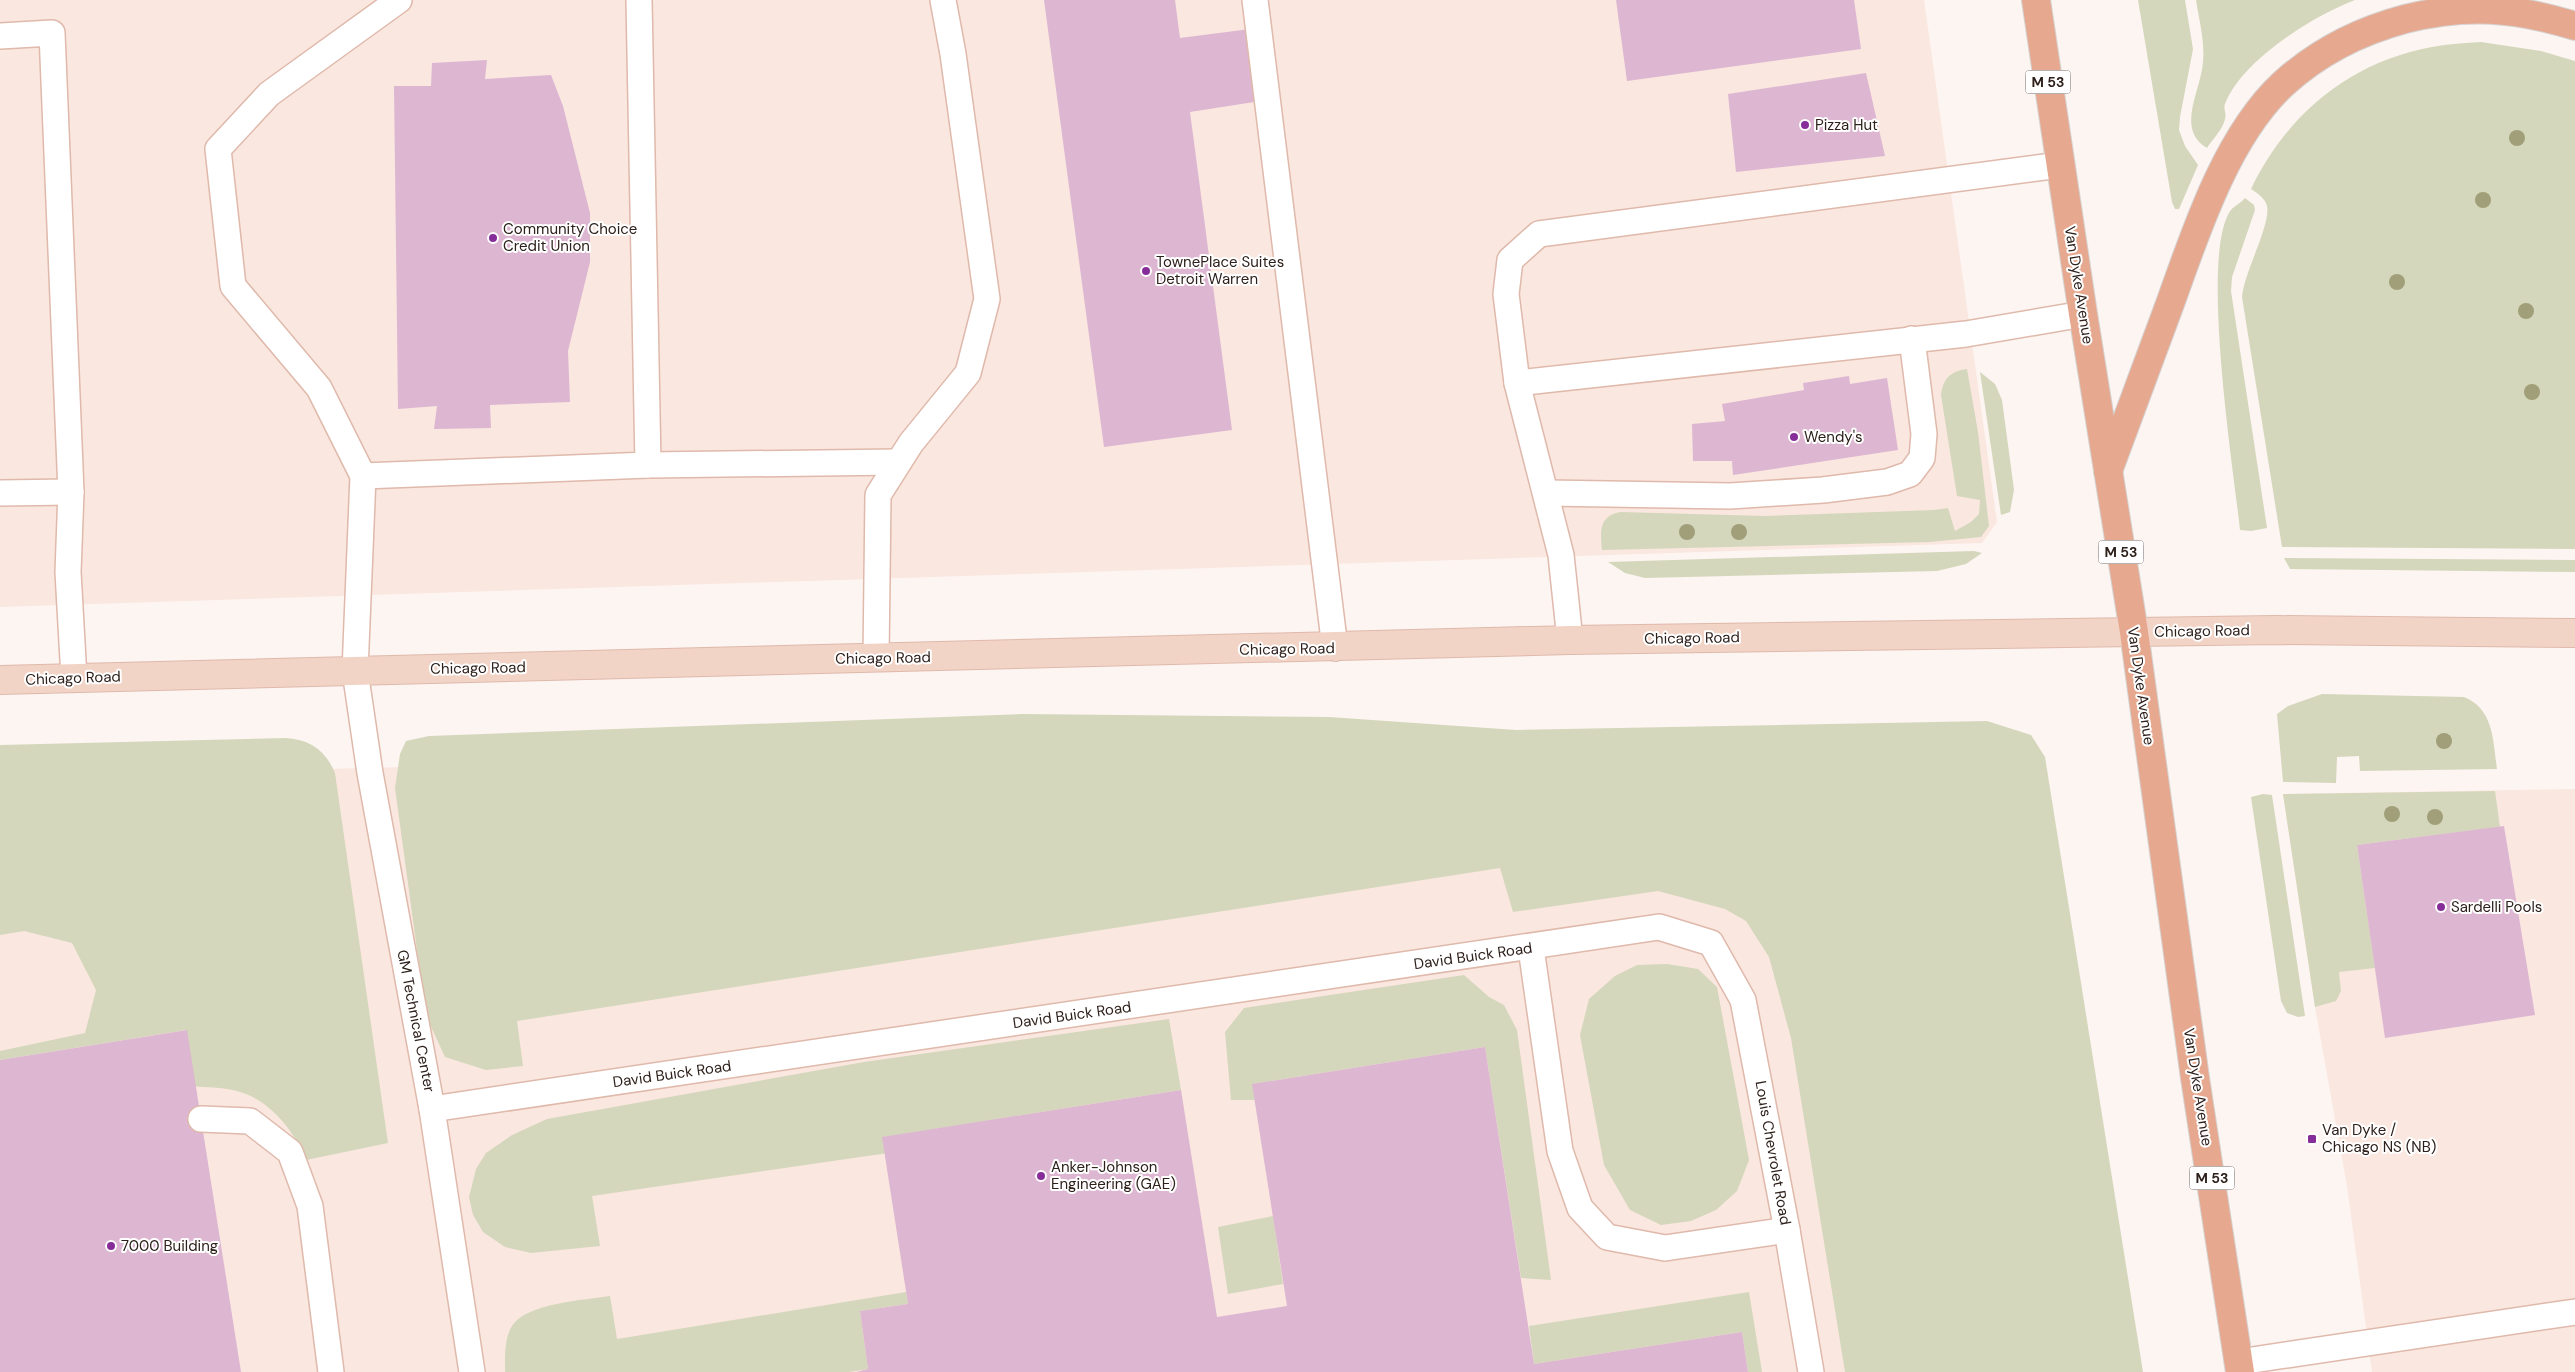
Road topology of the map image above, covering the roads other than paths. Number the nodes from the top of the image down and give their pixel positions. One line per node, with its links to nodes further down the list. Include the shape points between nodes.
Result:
1 (400, 0): 15 (lane, via 269,94 218,148 233,286 319,388)
2 (639, 0): 13 (lane)
3 (943, 0): 12 (lane, via 955,64 987,299 968,373)
4 (1255, 0): 22 (lane)
5 (2036, 0): 8 (main road, Van Dyke Avenue / M 53)
6 (2575, 26): 14 (main road, via 2545,16 2493,8 2438,11 2380,26 2329,50 2282,85 2249,126 2204,210)
7 (0, 36): 16 (lane, via 52,33)
8 (2060, 164): 9 (main road, Van Dyke Avenue / M 53); 11 (lane, via 1540,234 1510,260 1506,294)
9 (2083, 314): 10 (lane); 14 (main road, Van Dyke Avenue / M 53)
10 (1912, 340): 11 (lane); 17 (lane, via 1924,434 1922,458 1910,474 1886,482 1822,490 1730,496)
11 (1517, 382): 17 (lane)
12 (898, 462): 13 (lane); 23 (lane, via 878,495)
13 (648, 465): 15 (lane)
14 (2108, 472): 19 (main road, Van Dyke Avenue / M 53)
15 (363, 476): 24 (lane, GM Technical Center)
16 (71, 492): 18 (lane); 25 (lane, via 68,572)
17 (1547, 492): 21 (lane, via 1561,555)
18 (0, 494)
19 (2134, 632): 20 (main road, Chicago Road); 21 (main road, Chicago Road); 33 (main road, Van Dyke Avenue / M 53, via 2195,1078)
20 (2575, 633)
21 (1570, 640): 22 (main road, Chicago Road)
22 (1335, 648): 23 (main road, Chicago Road)
23 (876, 658): 24 (main road, Chicago Road)
24 (355, 671): 25 (main road, Chicago Road); 29 (lane, GM Technical Center, via 370,773)
25 (74, 678): 26 (main road, Chicago Road)
26 (0, 680)
27 (1711, 943): 28 (lane, David Buick Road, via 1659,927); 31 (lane, Louis Chevrolet Road, via 1743,1000)
28 (1531, 948): 29 (lane, David Buick Road); 31 (lane, via 1560,1151 1580,1208 1607,1237 1665,1248)
29 (432, 1109): 35 (lane, GM Technical Center)
30 (201, 1119): 34 (lane, via 250,1121 290,1152 310,1206)
31 (1787, 1230): 36 (lane, Louis Chevrolet Road)
32 (2575, 1312): 33 (lane)
33 (2240, 1367)
34 (331, 1372)
35 (472, 1372)
36 (1811, 1372)

